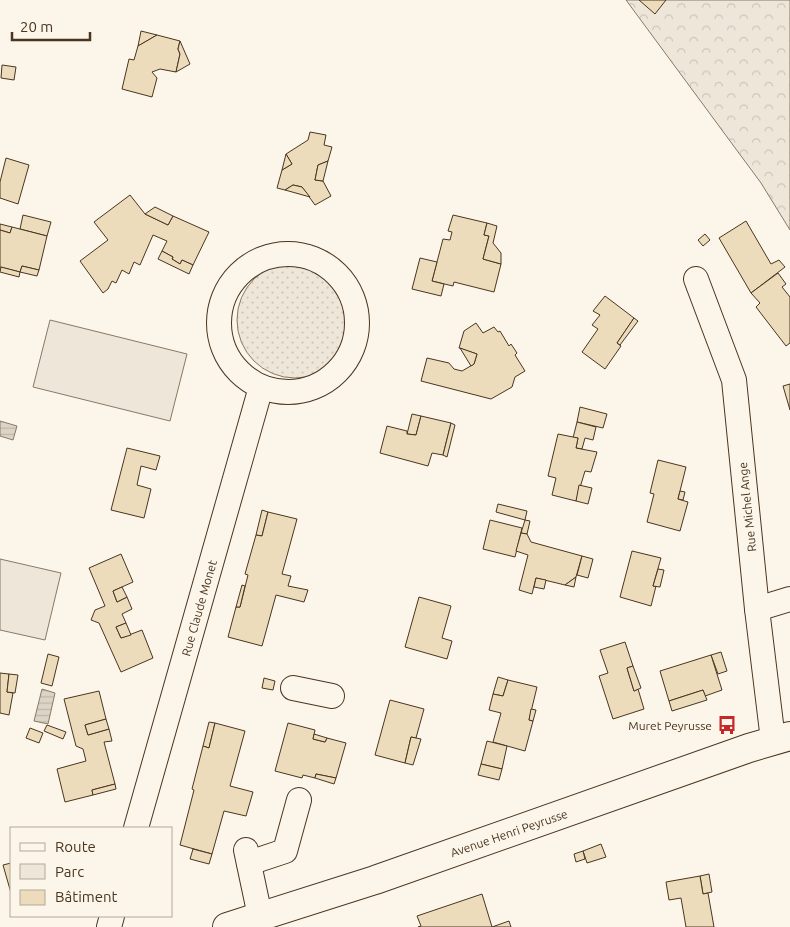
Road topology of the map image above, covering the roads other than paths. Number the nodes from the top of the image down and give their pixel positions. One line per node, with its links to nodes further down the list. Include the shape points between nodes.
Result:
1 (696, 279): 4 (street, Rue Michel Ange, via 734,380)
2 (261, 387): 2 (street, via 235,370 220,345 219,304 244,266 277,252 323,260 353,293 358,338 335,377 292,394); 9 (street, Rue Claude Monet)
3 (790, 598): 4 (street)
4 (757, 609): 7 (street, Rue Michel Ange)
5 (293, 688): 6 (street)
6 (332, 696)
7 (781, 738): 10 (street, Avenue Henri Peyrusse, via 375,880)
8 (299, 800): 10 (street, via 285,851 248,857)
9 (136, 827)
10 (260, 916): 11 (street, Avenue Henri Peyrusse)
11 (227, 927)

